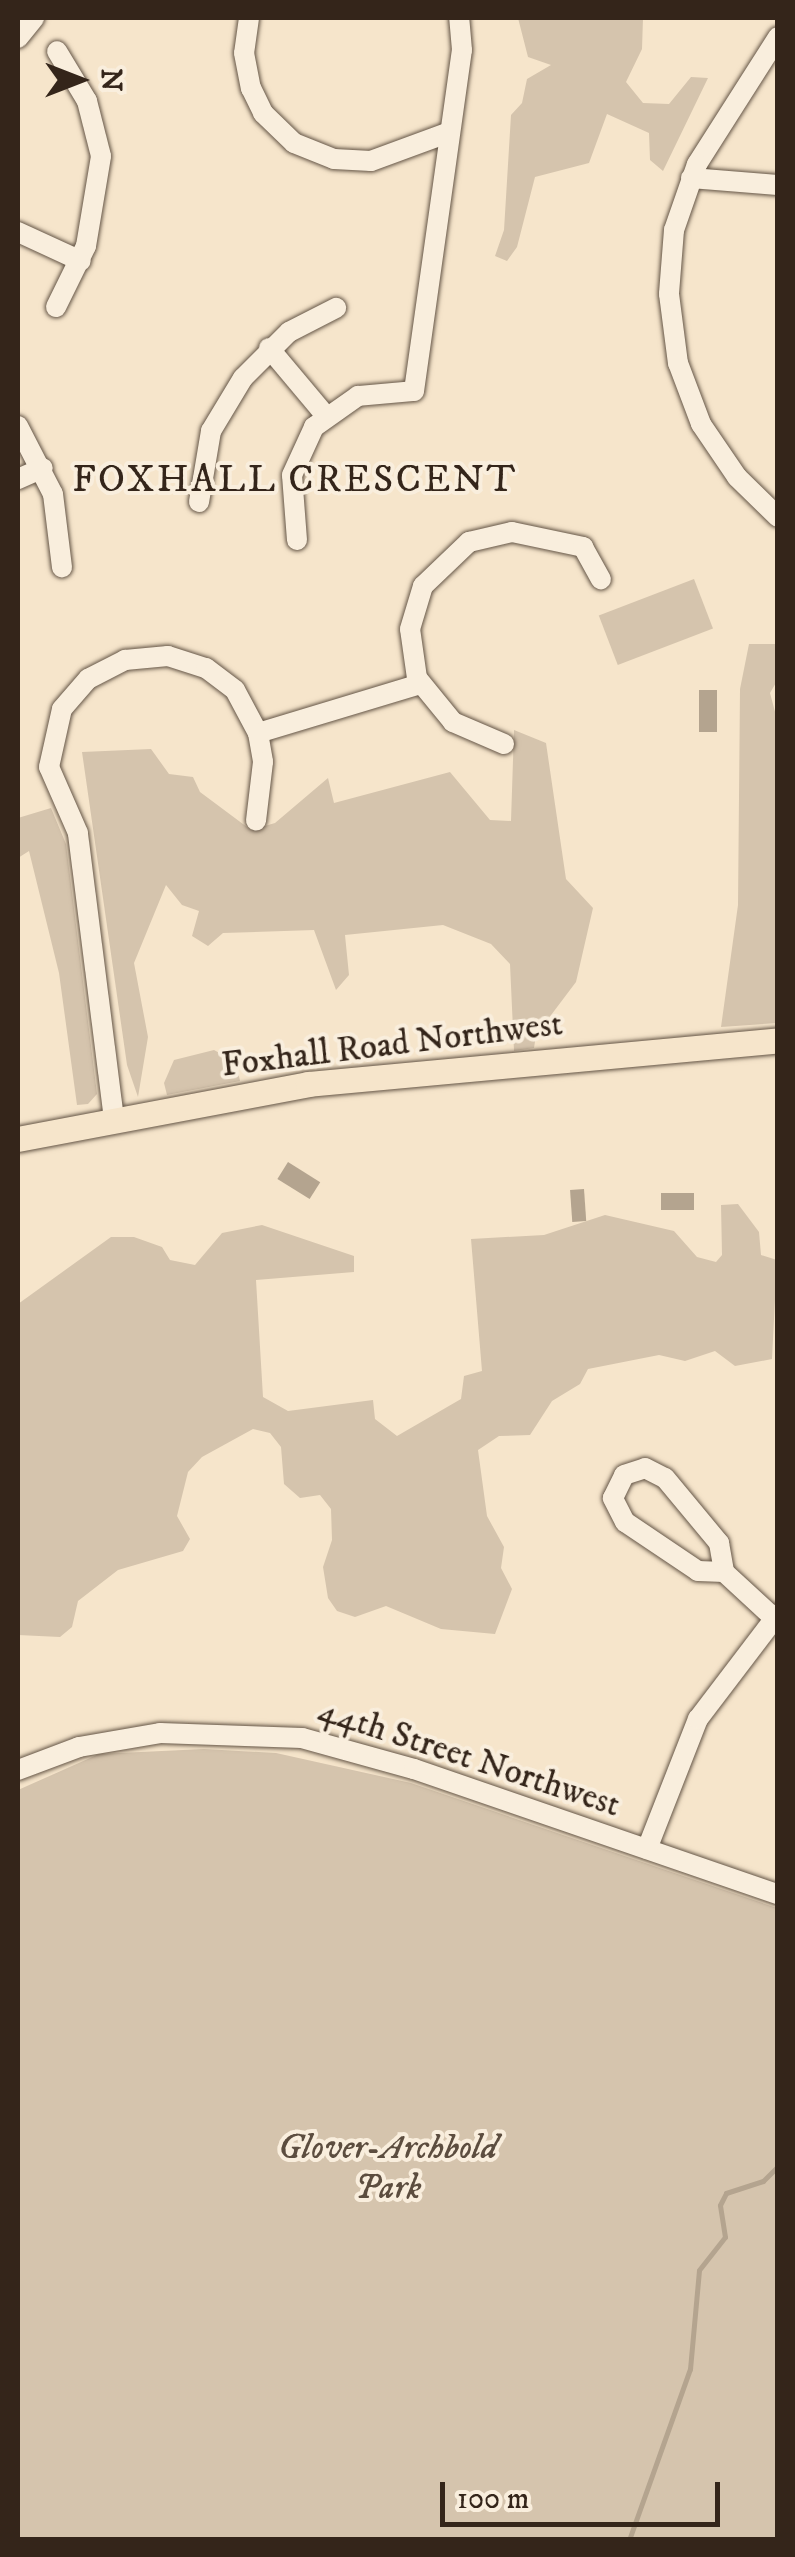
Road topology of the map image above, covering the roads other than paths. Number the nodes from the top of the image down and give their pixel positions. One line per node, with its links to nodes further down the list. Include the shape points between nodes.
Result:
1 (34, 18): 5 (street)
2 (249, 18): 7 (street, via 244,53 251,88 264,114 294,143 334,158 370,161)
3 (459, 18): 7 (street, via 462,50)
4 (778, 37): 8 (street)
5 (18, 38)
6 (56, 51): 11 (street, via 80,88 100,148)
7 (450, 132): 15 (street, via 414,391 368,393)
8 (691, 178): 9 (street); 20 (street, via 669,274 678,363 713,446)
9 (778, 185)
10 (18, 232): 11 (street)
11 (81, 262): 12 (street)
12 (56, 307)
13 (336, 308): 14 (street)
14 (269, 348): 15 (street); 19 (street, via 211,431)
15 (326, 416): 21 (street, via 308,436 292,476)
16 (18, 426): 17 (street)
17 (43, 468): 18 (street); 22 (street, via 58,516)
18 (18, 479)
19 (199, 502)
20 (778, 517)
21 (297, 540)
22 (62, 567)
23 (600, 578): 24 (street, via 588,552 572,543 518,532 469,542 437,567 416,601 410,646)
24 (420, 684): 25 (street); 26 (street, via 453,722)
25 (258, 733): 27 (street); 29 (street, via 222,678 188,660 157,656 125,660 94,675 71,696 53,727 48,768 78,834)
26 (504, 744)
27 (256, 822)
28 (778, 1040): 29 (main road, Foxhall Road Northwest, via 308,1084)
29 (114, 1119): 30 (main road, Foxhall Road Northwest)
30 (18, 1139)
31 (724, 1572): 31 (street, via 719,1543 665,1478 645,1468 624,1475 614,1492 620,1518 698,1571); 32 (street)
32 (776, 1616): 34 (street, via 698,1719)
33 (18, 1770): 34 (street, 44th Street Northwest, via 79,1747 160,1733 294,1737 414,1768)
34 (647, 1850): 35 (street, 44th Street Northwest)
35 (778, 1894)

